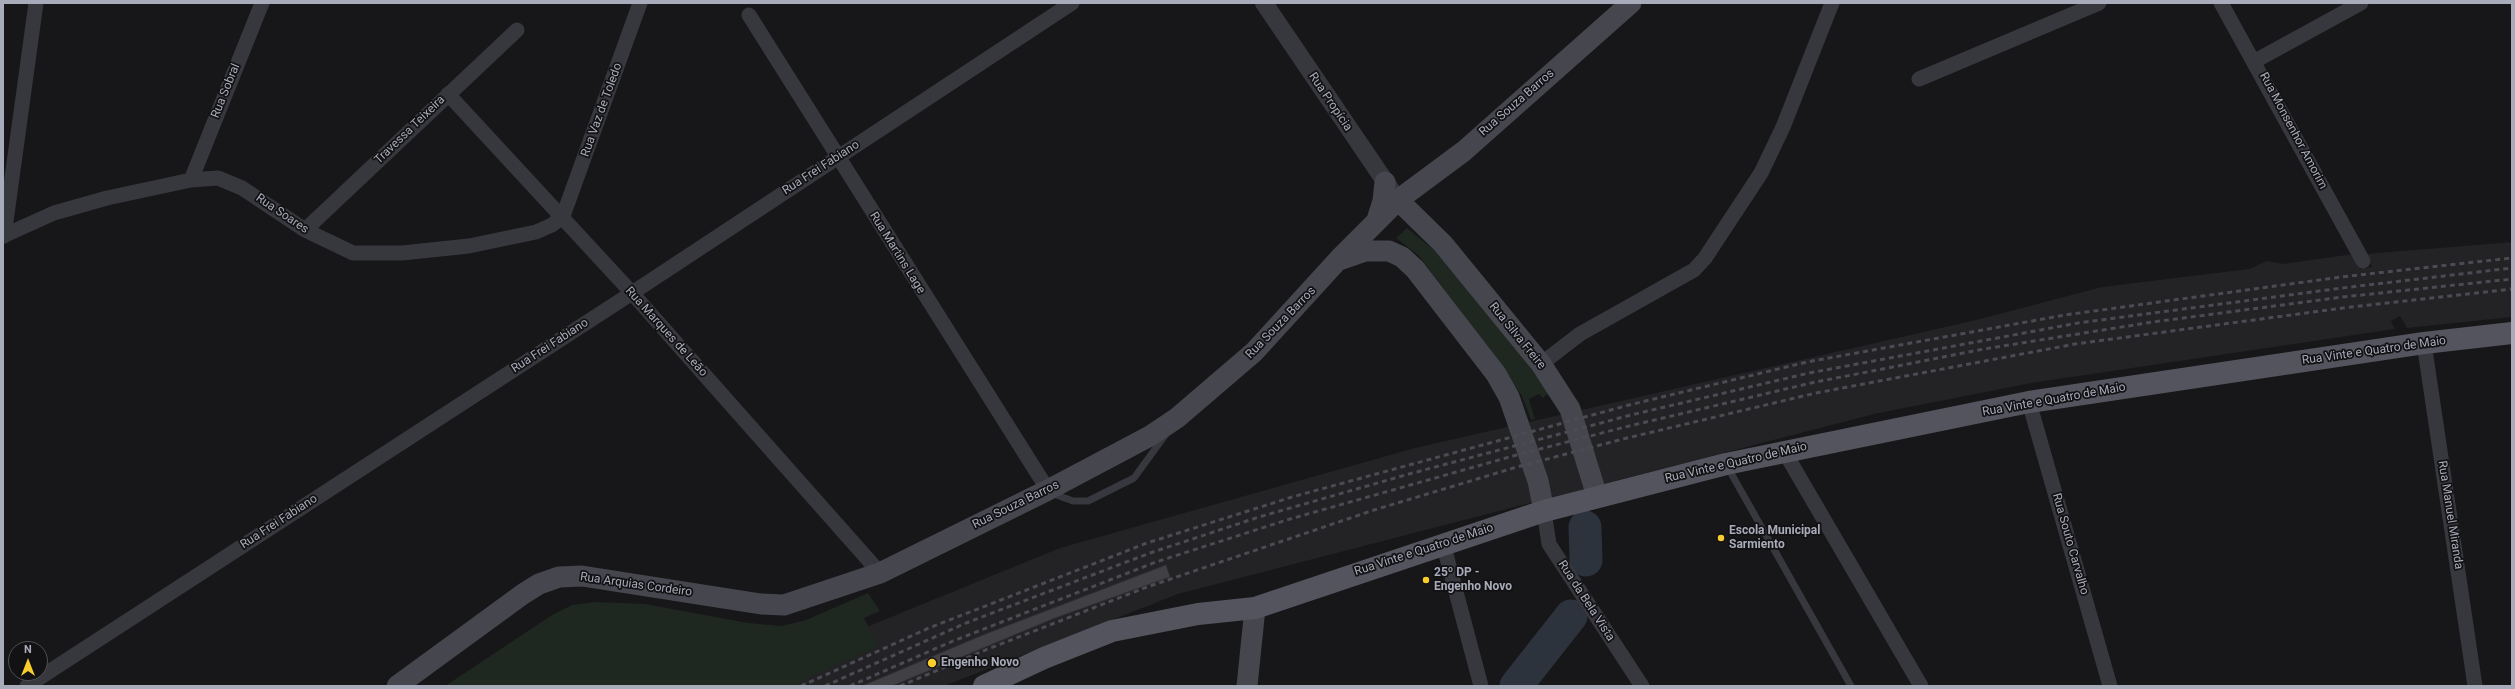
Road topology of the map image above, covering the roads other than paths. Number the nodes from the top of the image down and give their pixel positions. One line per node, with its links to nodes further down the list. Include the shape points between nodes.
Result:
1 (36, 3): 23 (street)
2 (262, 3): 17 (street, Rua Sobral)
3 (640, 3): 20 (street, Rua Vaz de Toledo)
4 (1072, 3): 16 (street, Rua Frei Fabiano)
5 (1264, 3): 18 (street, Rua Propícia)
6 (1631, 3): 19 (main road, Rua Souza Barros, via 1464,151)
7 (1832, 3): 29 (street, via 1783,127 1761,173 1704,258 1694,270 1580,334)
8 (2099, 3): 14 (street)
9 (2222, 3): 13 (street, Rua Monsenhor Amorim)
10 (2361, 3): 13 (street)
11 (749, 15): 16 (street, Rua Martins Lage)
12 (517, 30): 15 (street, Travessa Teixeira)
13 (2255, 61): 25 (street, Rua Monsenhor Amorim)
14 (1919, 79)
15 (448, 94): 20 (street, Rua Marques de Leão); 22 (street, Travessa Teixeira)
16 (837, 157): 26 (street, Rua Frei Fabiano); 34 (street, Rua Martins Lage)
17 (191, 180): 22 (street, Rua Soares, via 218,178 242,188); 23 (street, Rua Soares, via 154,186 54,213)
18 (1385, 182): 19 (street, Rua Propícia); 21 (main road, via 1383,201)
19 (1398, 200): 21 (main road, Rua Souza Barros); 29 (main road, Rua Silva Freire, via 1443,244)
20 (563, 216): 22 (street, Rua Soares, via 552,225 536,232 510,239 402,253 353,253); 26 (street, Rua Marques de Leão)
21 (1376, 222): 24 (main road, Rua Souza Barros)
22 (305, 230)
23 (4, 236)
24 (1340, 259): 31 (main road, Rua Souza Barros, via 1254,352); 36 (main road, via 1365,251 1383,250 1402,257 1414,269 1496,374 1509,396 1538,481)
25 (2363, 261)
26 (632, 293): 38 (street, Rua Marques de Leão); 40 (street, Rua Frei Fabiano)
27 (2512, 333): 28 (main road, Rua Vinte e Quatro de Maio)
28 (2424, 343): 30 (main road, Rua Vinte e Quatro de Maio); 49 (street, Rua Manuel Miranda)
29 (1541, 364): 35 (main road, Rua Silva Freire, via 1570,409)
30 (2029, 402): 32 (main road, Rua Vinte e Quatro de Maio); 48 (street, Rua Souto Carvalho)
31 (1177, 418): 34 (main road, Rua Souza Barros, via 1150,436); 34 (lane, via 1134,478 1088,501 1072,501)
32 (1784, 452): 33 (main road, Rua Vinte e Quatro de Maio); 47 (street)
33 (1726, 464): 35 (main road, Rua Vinte e Quatro de Maio); 46 (lane)
34 (1048, 490): 38 (main road, Rua Souza Barros)
35 (1597, 496): 36 (main road, Rua Vinte e Quatro de Maio)
36 (1544, 511): 37 (main road, Rua Vinte e Quatro de Maio); 45 (street, Rua da Bela Vista, via 1549,544)
37 (1443, 543): 39 (main road, Rua Vinte e Quatro de Maio); 44 (street)
38 (880, 573): 41 (main road, Rua Arquias Cordeiro, via 784,605 761,604 582,576 559,577 539,584 523,594)
39 (1255, 608): 42 (main road, Rua Vinte e Quatro de Maio, via 1198,614 1112,631 1044,658); 43 (main road)
40 (27, 686)
41 (397, 686)
42 (984, 686)
43 (1247, 686)
44 (1481, 686)
45 (1642, 686)
46 (1851, 686)
47 (1921, 686)
48 (2110, 686)
49 (2475, 686)

